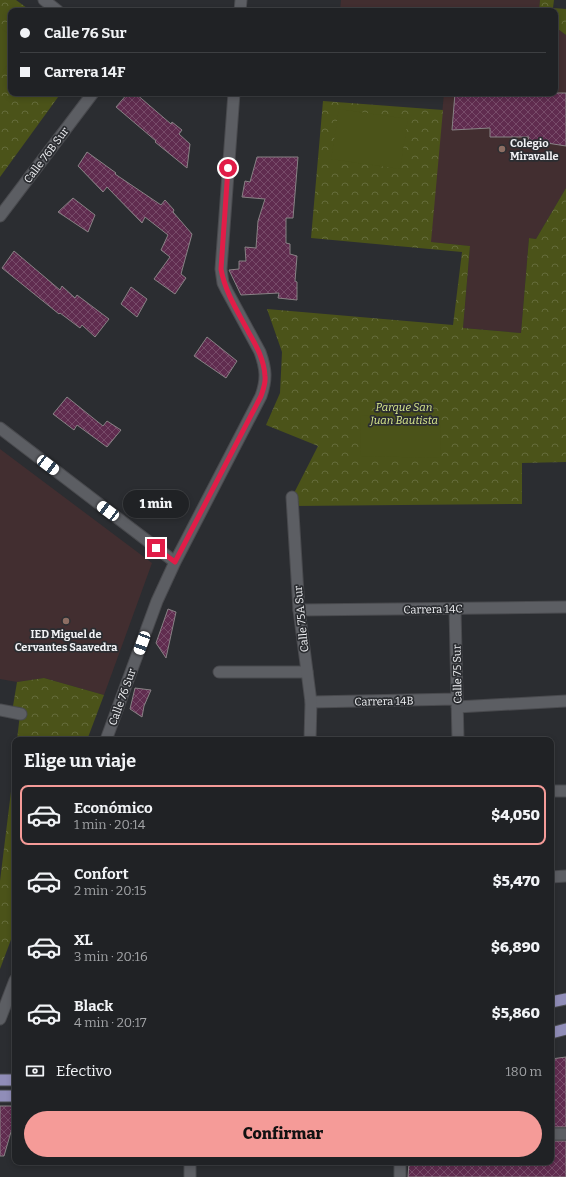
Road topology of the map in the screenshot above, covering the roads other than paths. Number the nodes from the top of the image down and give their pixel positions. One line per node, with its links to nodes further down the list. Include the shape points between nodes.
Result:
1 (44, 0): 2 (street)
2 (54, 8)
3 (91, 96): 5 (street, Calle 76B Sur)
4 (234, 96): 8 (street, Calle 76 Sur, via 221,269 223,283 260,352 266,376 261,396)
5 (0, 216)
6 (0, 428): 8 (street)
7 (292, 497): 11 (street, Calle 75A Sur)
8 (175, 562): 19 (street, Calle 76 Sur, via 157,601)
9 (566, 607): 10 (street, Carrera 14C)
10 (455, 609): 11 (street, Carrera 14C); 16 (street, Calle 75 Sur)
11 (299, 610): 13 (street, Calle 75A Sur)
12 (219, 672): 13 (street)
13 (307, 672): 14 (street, Calle 75A Sur)
14 (311, 702): 16 (street, Carrera 14B); 20 (street, Calle 75A Sur)
15 (566, 702): 16 (street, Carrera 14B)
16 (457, 703): 21 (street, Calle 75 Sur)
17 (0, 710): 18 (street)
18 (20, 714)
19 (107, 737)
20 (310, 737)
21 (458, 737)
22 (554, 791): 23 (street)
23 (566, 791)
24 (566, 876): 25 (street)
25 (554, 877)
26 (12, 988): 29 (street)
27 (566, 999): 28 (main road)
28 (554, 1001)
29 (0, 1019)
30 (566, 1030): 31 (main road)
31 (554, 1032)
32 (0, 1080): 33 (main road)
33 (12, 1080)
34 (0, 1096): 35 (main road)
35 (12, 1096)
36 (554, 1134): 37 (street)
37 (566, 1134)
38 (190, 1165): 40 (street)
39 (400, 1165): 41 (street)
40 (190, 1177)
41 (400, 1177)

